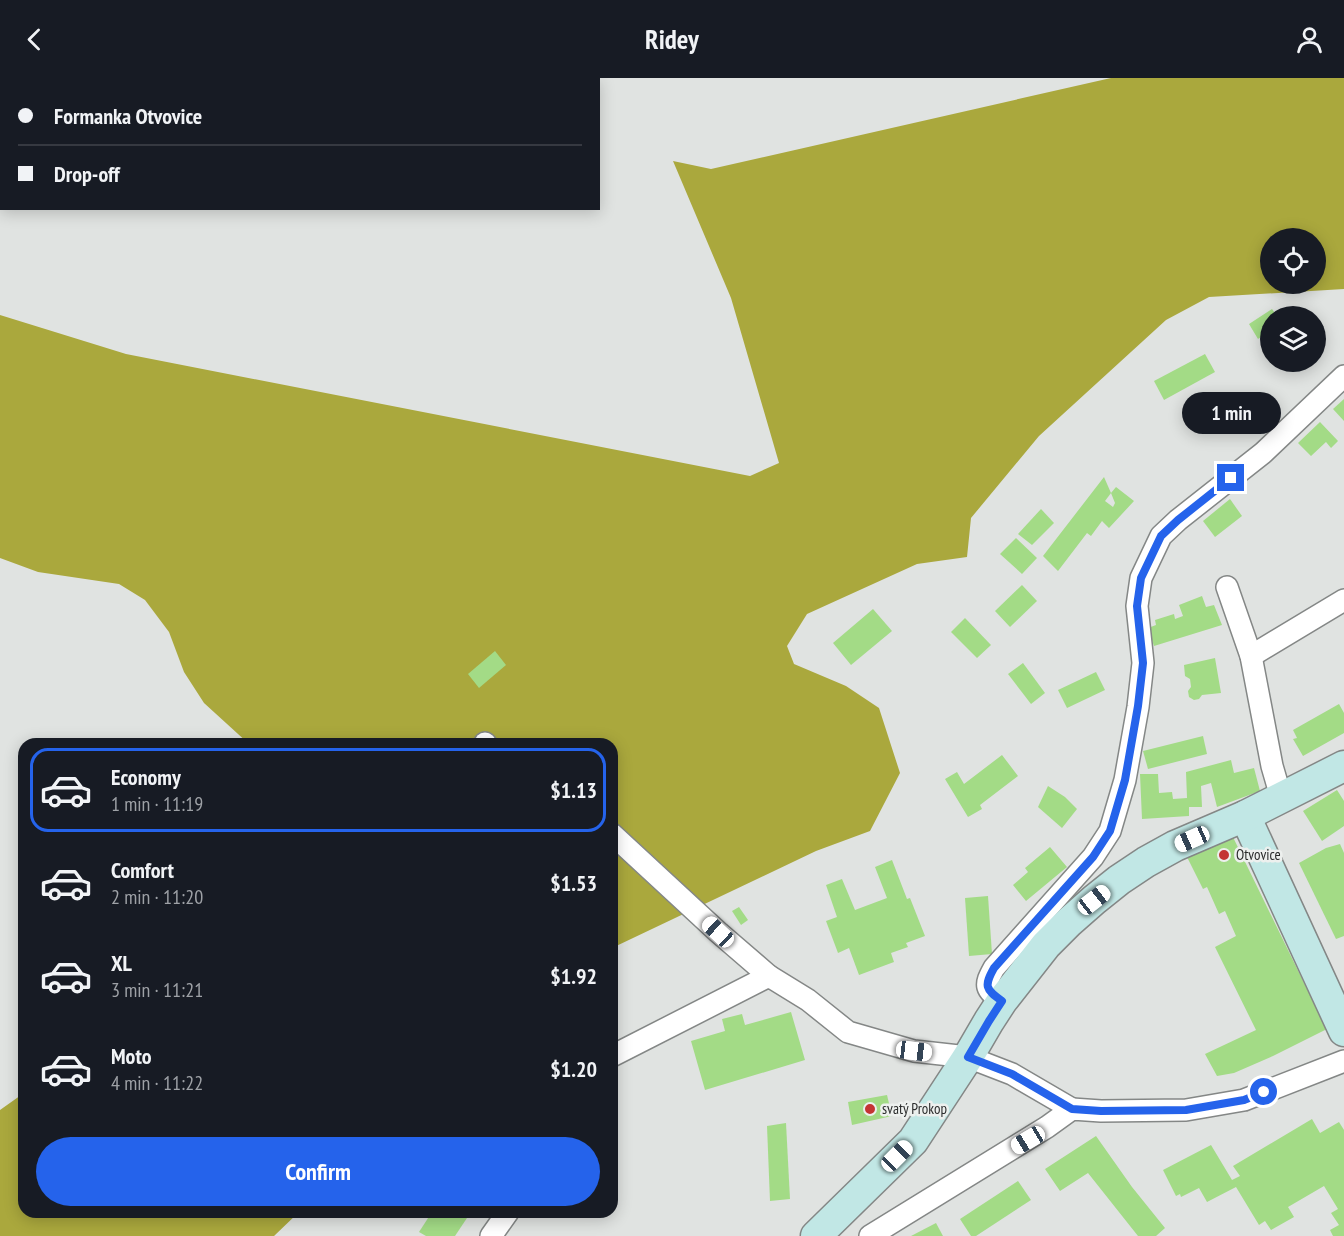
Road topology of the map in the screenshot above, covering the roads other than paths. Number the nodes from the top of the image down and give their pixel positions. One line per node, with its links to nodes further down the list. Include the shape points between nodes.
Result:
1 (1344, 376): 10 (street, via 1263,453 1161,536 1141,578 1137,606 1143,663 1138,706 1125,780 1110,831 1093,857 994,968 987,986)
2 (1227, 587): 4 (street)
3 (1344, 600): 4 (street)
4 (1251, 656): 6 (street)
5 (1344, 766): 6 (main road)
6 (1281, 798): 7 (main road)
7 (1245, 816): 10 (main road, via 1175,846 1119,880 1046,945); 11 (main road)
8 (618, 840): 9 (street)
9 (769, 976): 12 (street); 13 (street, via 848,1032 914,1051)
10 (1002, 1001): 13 (main road)
11 (1344, 1031)
12 (618, 1053)
13 (968, 1057): 15 (street, via 1012,1074); 18 (main road, via 913,1141)
14 (1344, 1061): 15 (street, via 1244,1100 1186,1110)
15 (1072, 1109): 19 (street)
16 (504, 1218): 17 (street)
17 (491, 1236)
18 (816, 1236)
19 (870, 1236)

